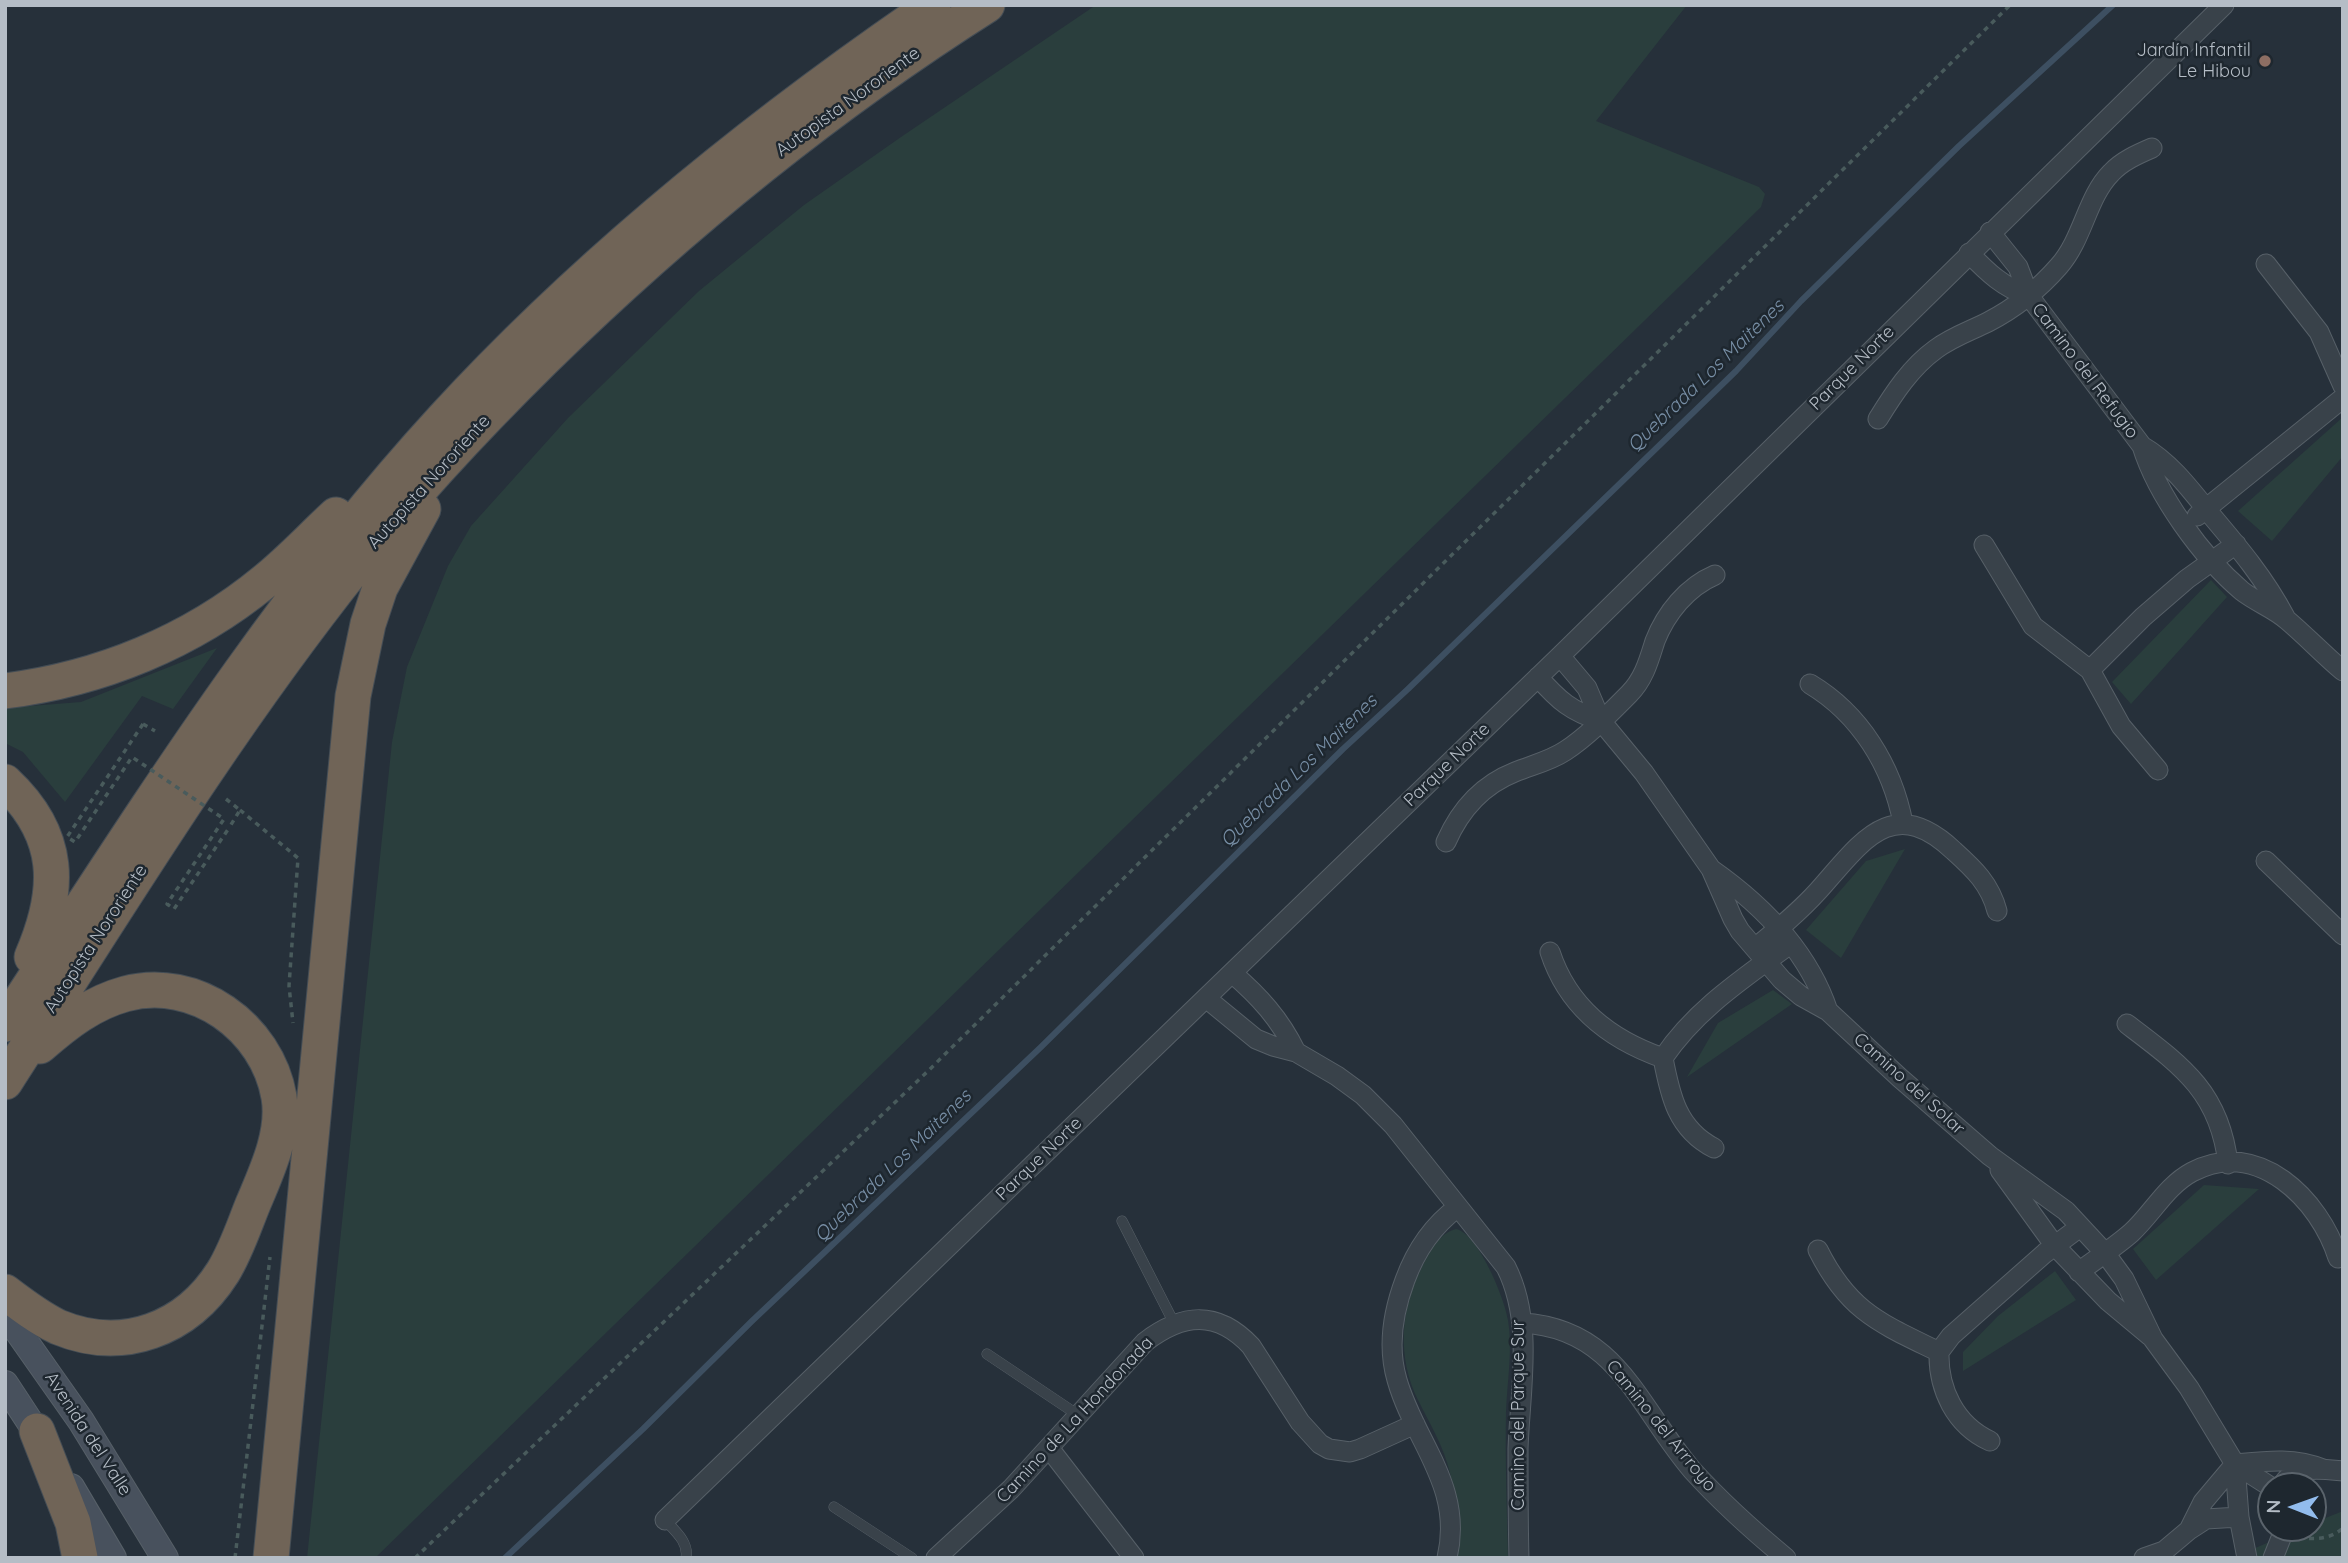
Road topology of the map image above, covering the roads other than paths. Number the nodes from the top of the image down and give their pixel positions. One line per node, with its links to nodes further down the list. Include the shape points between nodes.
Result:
1 (933, 5): 11 (highway, Autopista Nororiente, via 784,111 684,190 557,305)
2 (987, 5): 12 (highway, Autopista Nororiente, via 838,106 723,197 592,312)
3 (2224, 5): 5 (street, Parque Norte)
4 (2152, 148): 8 (street, Camino del Refugio, via 2119,166 2104,181 2061,264)
5 (1990, 232): 6 (street, Parque Norte); 8 (street, Camino del Refugio, via 2018,267)
6 (1969, 254): 8 (street, Camino del Refugio, via 1998,281); 22 (street, Parque Norte)
7 (2266, 264): 9 (street, via 2319,332)
8 (2029, 296): 13 (street, Camino del Refugio, via 1934,350 1902,383); 14 (street, Camino del Refugio)
9 (2343, 386)
10 (2343, 398): 15 (street)
11 (442, 419): 27 (highway, via 281,568 219,615 153,651 106,669); 44 (highway, Autopista Nororiente, via 268,633 191,741)
12 (484, 419): 48 (highway, Autopista Nororiente, via 354,567 258,697); 84 (highway, via 394,561 380,589 361,654 348,736)
13 (1878, 419)
14 (2142, 446): 15 (street, Camino del Refugio, via 2174,471); 16 (street, Camino del Refugio, via 2158,486)
15 (2206, 509): 16 (street); 17 (street, Camino del Refugio)
16 (2185, 526): 19 (street, Camino del Refugio)
17 (2236, 544): 19 (street); 21 (street, Camino del Refugio)
18 (1984, 545): 23 (street, via 2033,626)
19 (2213, 561): 21 (street, Camino del Refugio, via 2240,589); 23 (street, via 2143,617)
20 (1715, 576): 28 (street, via 1677,605 1662,626 1637,685)
21 (2285, 617): 24 (street, Camino del Refugio)
22 (1560, 656): 25 (street, Parque Norte); 28 (street, Camino del Solar, via 1587,688)
23 (2090, 670): 29 (street, via 2121,726)
24 (2343, 671)
25 (1538, 677): 28 (street, Camino del Solar, via 1567,706); 40 (street, Parque Norte)
26 (1810, 684): 31 (street, via 1835,702 1873,745 1894,787)
27 (5, 691)
28 (1601, 721): 32 (street, via 1566,751 1485,788 1462,812); 34 (street, Camino del Solar)
29 (2158, 770)
30 (5, 782): 43 (highway, via 36,820 50,852 52,874 44,927)
31 (1903, 823): 35 (street, via 1940,837 1984,880); 37 (street, via 1858,846)
32 (1446, 842)
33 (2266, 861): 36 (street)
34 (1711, 869): 37 (street, Camino del Solar, via 1749,897); 39 (street, Camino del Solar, via 1732,919)
35 (1997, 911)
36 (2343, 935)
37 (1784, 936): 39 (street); 42 (street, Camino del Solar, via 1811,972)
38 (1550, 952): 47 (street, via 1566,989 1586,1014 1629,1044)
39 (1760, 955): 42 (street, Camino del Solar, via 1792,989); 47 (street, via 1706,1007)
40 (1232, 973): 41 (street, Parque Norte); 46 (street, via 1268,1007)
41 (1206, 998): 46 (street, Camino del Parque Sur, via 1256,1039); 79 (street, Parque Norte)
42 (1828, 1011): 50 (street, Camino del Solar)
43 (5, 1012)
44 (5, 1024)
45 (2127, 1024): 51 (street, via 2177,1063 2211,1103 2224,1134)
46 (1296, 1052): 52 (street, Camino del Parque Sur, via 1350,1085 1379,1110)
47 (1663, 1058): 49 (street, via 1679,1116 1697,1138)
48 (8, 1077): 60 (highway, via 64,1025 94,1006 144,990 180,993 215,1006 254,1040 272,1074 280,1117 270,1164 225,1269 202,1300 172,1324 120,1338 98,1338 60,1328)
49 (1714, 1148)
50 (1990, 1156): 54 (street, Camino del Solar); 55 (street, Camino del Solar)
51 (2228, 1164): 57 (street, via 2193,1171 2180,1180 2132,1233); 58 (street, via 2262,1169 2290,1184 2326,1226)
52 (1458, 1207): 62 (street, Camino del Parque Sur, via 1506,1267); 69 (street, via 1423,1243 1395,1310 1394,1363)
53 (1122, 1221): 63 (lane)
54 (2080, 1227): 55 (street); 57 (street, Camino del Solar)
55 (2055, 1246): 59 (street, Camino del Solar); 65 (street, via 1951,1336)
56 (1818, 1250): 65 (street, via 1835,1281 1863,1311)
57 (2105, 1253): 59 (street); 64 (street, Camino del Solar, via 2132,1292)
58 (2338, 1258)
59 (2079, 1272): 64 (street, Camino del Solar)
60 (5, 1292)
61 (5, 1313): 83 (street, Avenida del Valle, via 81,1421)
62 (1522, 1323): 90 (street, Camino del Parque Sur); 91 (street, Camino del Arrroyo, via 1568,1332 1600,1351 1691,1469)
63 (1174, 1324): 68 (street, Camino de La Hondonada, via 1145,1342); 69 (street, Camino de La Hondonada, via 1208,1320 1242,1336 1300,1422 1329,1449 1350,1452)
64 (2153, 1339): 73 (street, Camino del Solar, via 2196,1398)
65 (1939, 1352): 71 (street, via 1939,1377 1956,1413)
66 (987, 1354): 68 (lane)
67 (5, 1384): 70 (street)
68 (1078, 1415): 72 (street, Camino de La Hondonada)
69 (1415, 1424): 89 (street, via 1446,1490 1450,1520)
70 (37, 1432): 81 (highway, via 73,1523); 82 (street)
71 (1990, 1441)
72 (1049, 1448): 87 (street, Camino de La Hondonada); 88 (street)
73 (2235, 1464): 74 (street, via 2279,1460); 76 (street, Camino del Solar); 78 (street, Camino del Solar); 80 (street, via 2203,1502)
74 (2333, 1470): 75 (street)
75 (2295, 1472)
76 (2257, 1477)
77 (834, 1507): 86 (lane)
78 (2239, 1517): 80 (street, via 2206,1519); 93 (street, Camino del Solar)
79 (665, 1520): 85 (lane, via 684,1542)
80 (2189, 1530): 92 (street, via 2164,1552)
81 (80, 1558)
82 (113, 1558)
83 (165, 1558)
84 (271, 1558)
85 (686, 1558)
86 (912, 1558)
87 (936, 1558)
88 (1134, 1558)
89 (1447, 1558)
90 (1519, 1558)
91 (1786, 1558)
92 (2144, 1558)
93 (2247, 1558)

